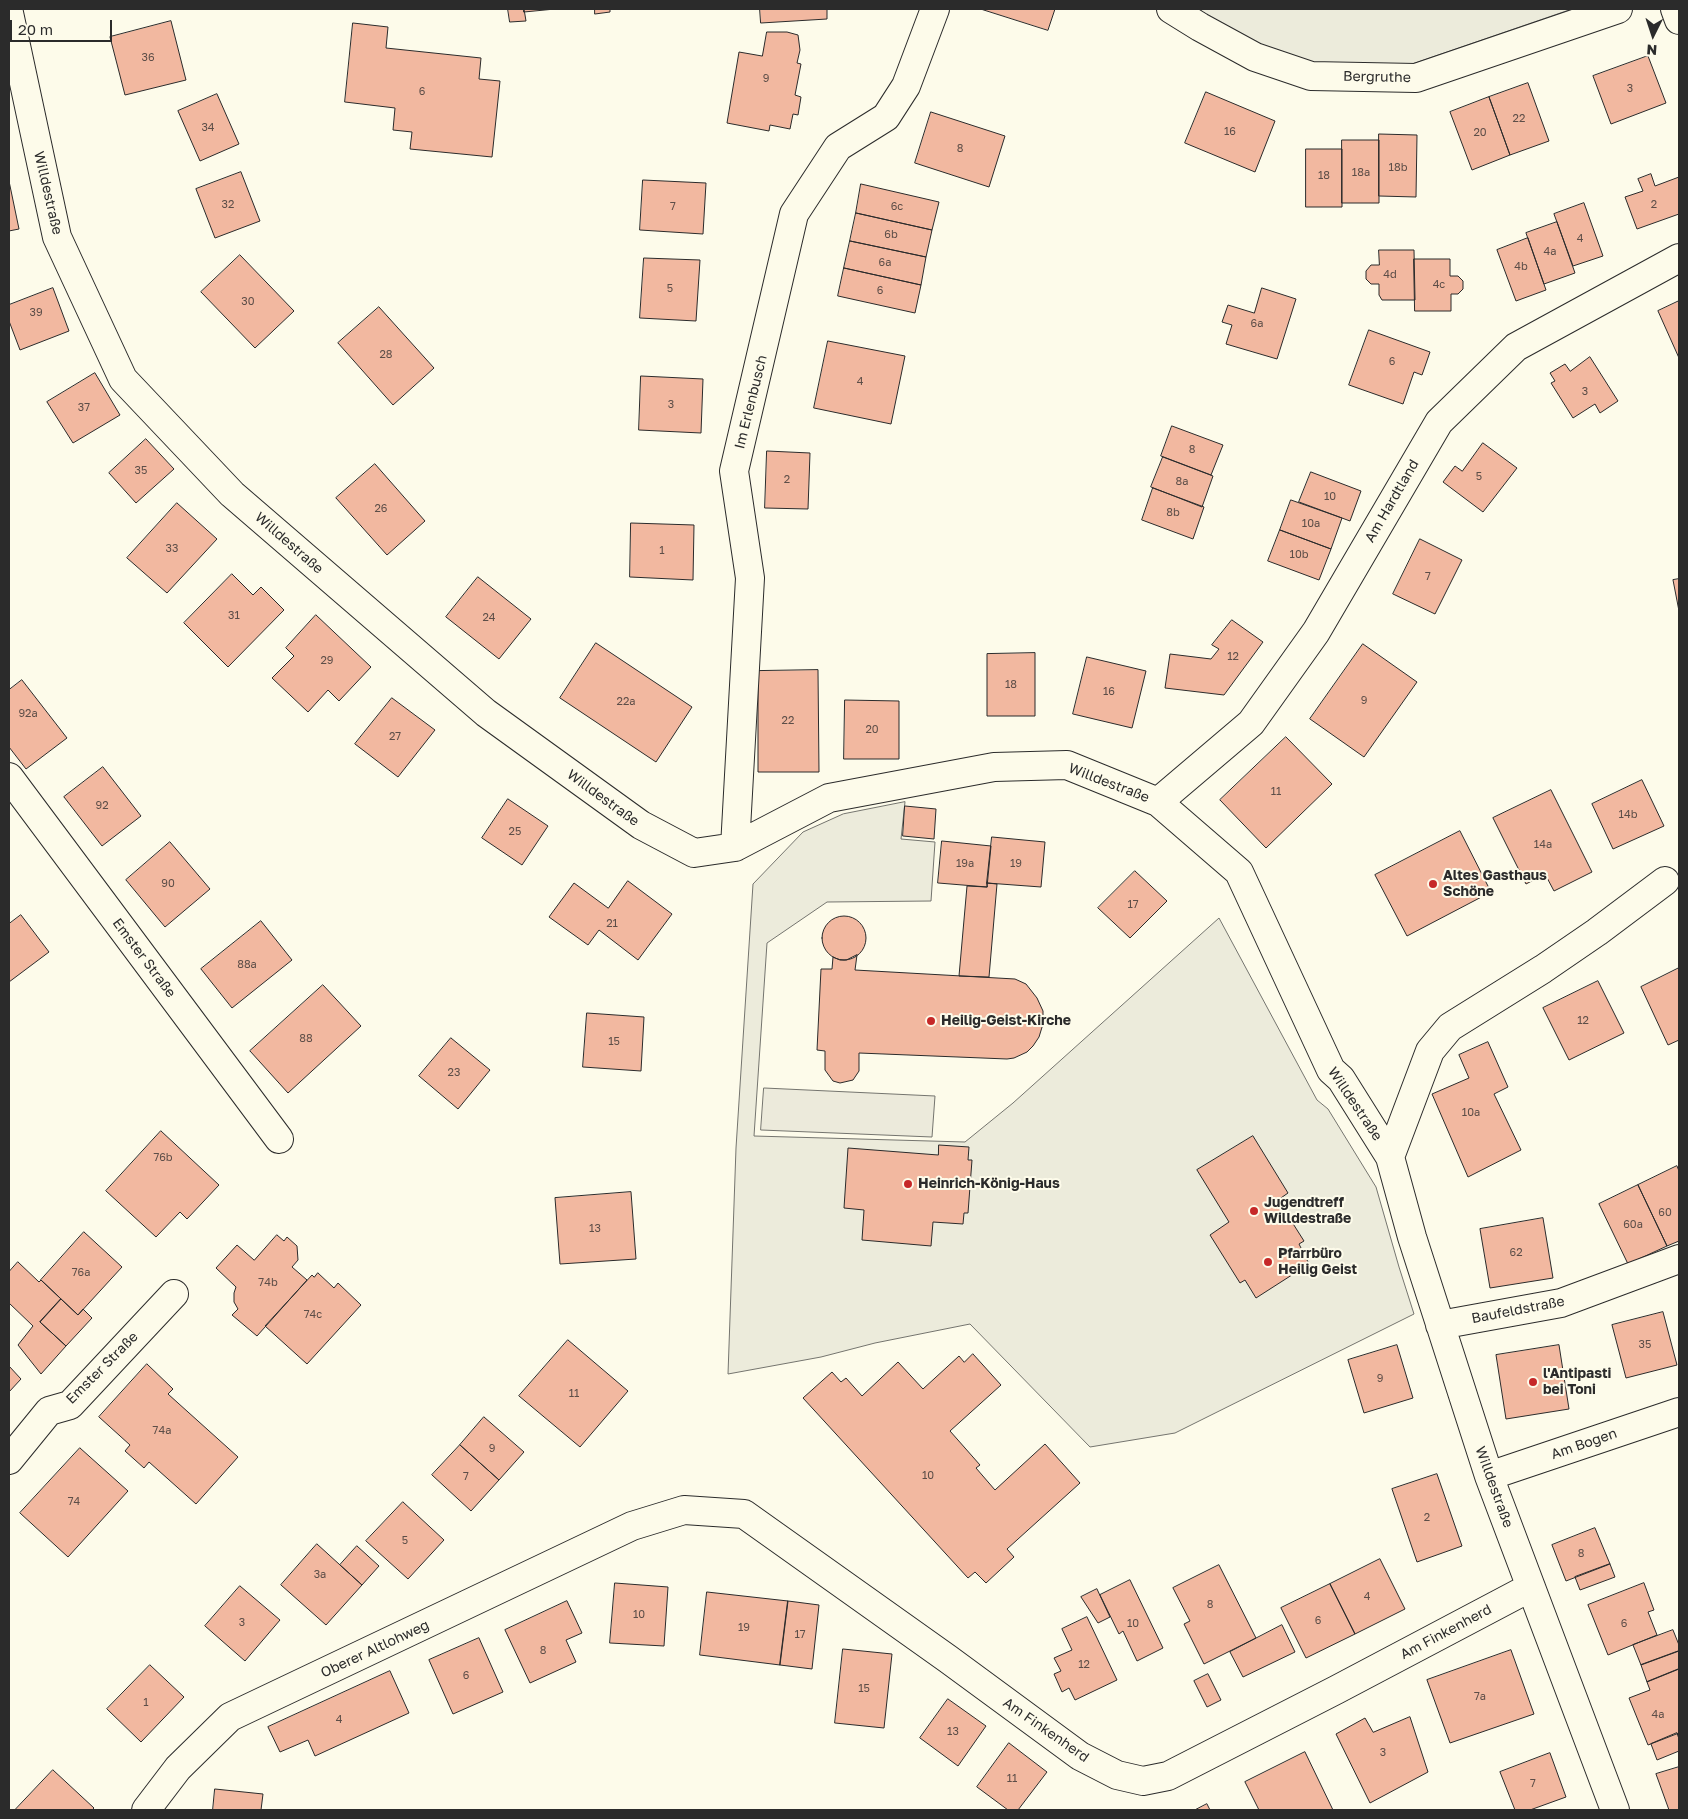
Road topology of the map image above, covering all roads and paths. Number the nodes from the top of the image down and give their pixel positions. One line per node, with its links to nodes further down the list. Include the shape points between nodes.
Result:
1 (935, 9): 10 (street, Im Erlenbusch, via 906,86 886,117 838,147 794,214 734,472 750,578)
2 (1171, 9): 3 (street, Bergruthe, via 1255,57 1310,76 1416,78)
3 (1618, 9)
4 (1675, 9): 6 (street)
5 (9, 13): 10 (street, Willdestraße, via 57,237 123,379 232,494 486,713 641,825 694,853)
6 (1679, 20)
7 (1679, 258): 9 (street, Am Hardtland, via 1516,348 1439,422 1316,632 1251,723)
8 (9, 777): 12 (street, Emster Straße)
9 (1158, 802): 10 (street, Willdestraße, via 1066,765 994,767 829,798); 13 (street, Willdestraße, via 1239,872 1331,1070 1342,1080)
10 (735, 847)
11 (1665, 881): 13 (street, Willdestraße, via 1544,970 1450,1027 1430,1051)
12 (279, 1139)
13 (1390, 1157): 16 (street, Willdestraße)
14 (1679, 1259): 16 (street, Baufeldstraße, via 1561,1303)
15 (174, 1294): 18 (street, Emster Straße, via 70,1405 49,1411)
16 (1440, 1326): 19 (street, Willdestraße)
17 (1679, 1412): 19 (street, Am Bogen)
18 (9, 1460)
19 (1489, 1476): 21 (street, Willdestraße)
20 (632, 1526): 21 (street, Am Finkenherd, via 684,1510 744,1514 1080,1756 1117,1775 1144,1780 1168,1776); 22 (street, Oberer Altlohweg, via 230,1717 178,1768)
21 (1531, 1587): 23 (street, Willdestraße)
22 (146, 1810)
23 (1615, 1810)

